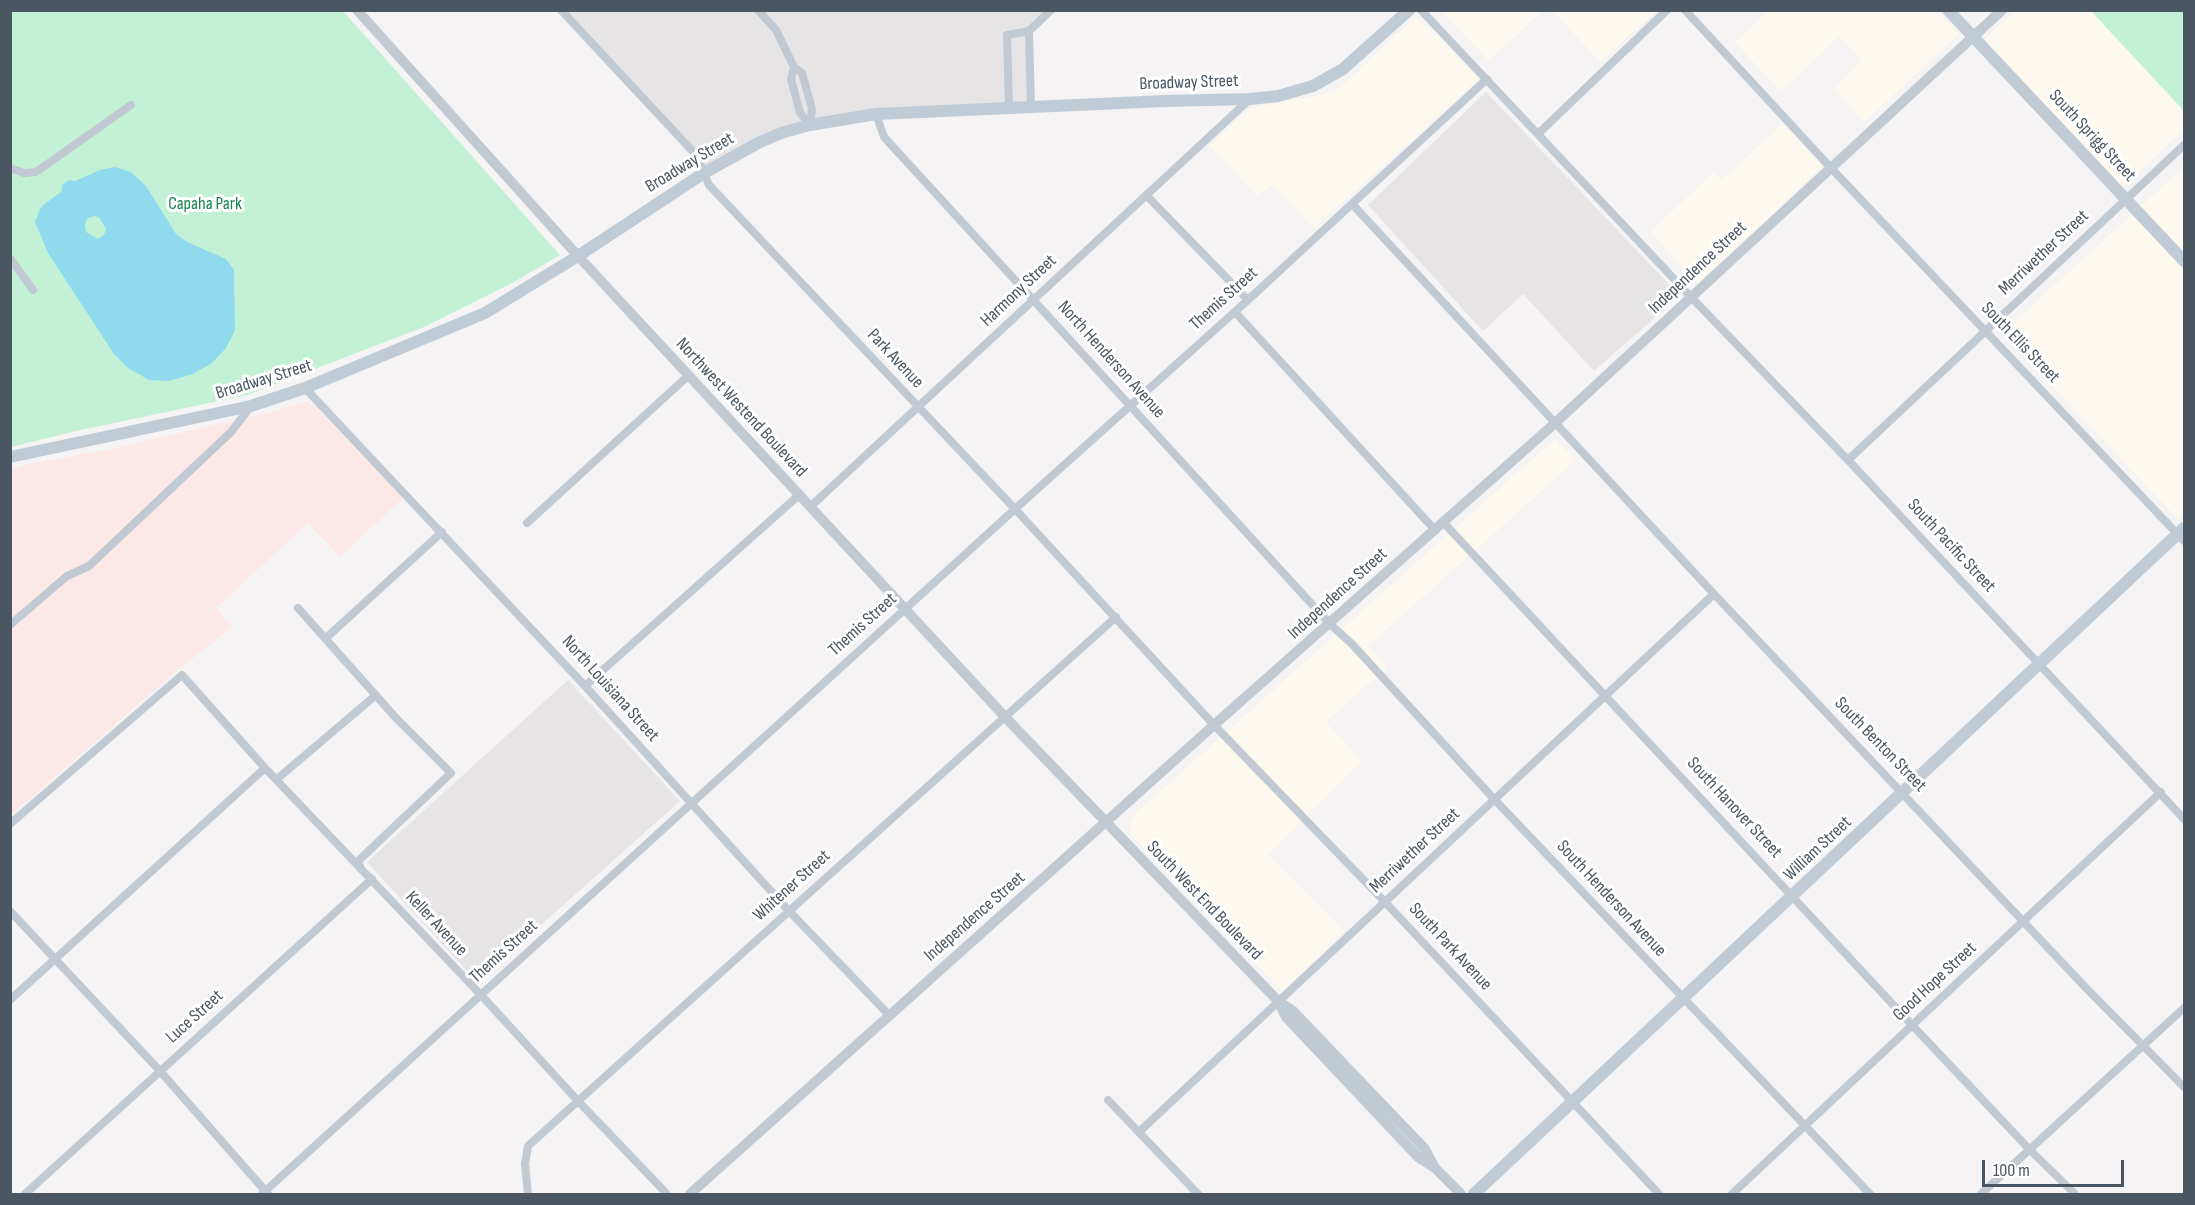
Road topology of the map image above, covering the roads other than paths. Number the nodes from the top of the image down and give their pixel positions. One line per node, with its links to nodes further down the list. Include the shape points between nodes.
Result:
1 (357, 10): 28 (street, Northwest Westend Boulevard)
2 (561, 10): 24 (street, Park Avenue, via 697,156)
3 (758, 10): 19 (street, via 776,30 794,67 791,79 800,113)
4 (1051, 10): 11 (street)
5 (1409, 10): 14 (main road, Broadway Street, via 1343,69 1312,86)
6 (1421, 10): 13 (street, South Pacific Street)
7 (1667, 10): 20 (street)
8 (1685, 10): 23 (street, South Ellis Street)
9 (1948, 10): 12 (main road, South Sprigg Street)
10 (2002, 10): 12 (street, Independence Street)
11 (1029, 31): 16 (street); 17 (street, via 1007,35)
12 (1972, 37): 23 (street, Independence Street); 26 (main road, South Sprigg Street)
13 (1487, 80): 20 (street, South Pacific Street); 27 (street, Themis Street)
14 (1250, 99): 16 (main road, Broadway Street); 25 (street, Harmony Street)
15 (131, 105): 22 (street, via 36,172)
16 (1031, 106): 17 (main road, Broadway Street)
17 (1009, 108): 18 (main road, Broadway Street)
18 (876, 114): 19 (main road, Broadway Street); 33 (street, North Henderson Avenue, via 884,137)
19 (810, 125): 24 (main road, Broadway Street, via 760,142)
20 (1539, 133): 32 (street, South Pacific Street)
21 (2184, 145): 26 (street, Merriwether Street)
22 (10, 168)
23 (1831, 168): 32 (street, Independence Street); 36 (street, South Ellis Street)
24 (704, 173): 28 (main road, Broadway Street); 40 (street, Park Avenue, via 709,185)
25 (1146, 195): 33 (street, Harmony Street); 34 (street)
26 (2127, 199): 30 (main road, South Sprigg Street); 36 (street, Merriwether Street)
27 (1353, 205): 34 (street, Themis Street); 42 (street, South Benton Street)
28 (578, 256): 37 (street, Northwest Westend Boulevard); 38 (main road, Broadway Street, via 485,313)
29 (10, 258): 31 (street)
30 (2184, 261)
31 (33, 290)
32 (1691, 297): 42 (street, Independence Street); 44 (street, South Pacific Street)
33 (1034, 299): 40 (street, Harmony Street); 41 (street, North Henderson Avenue)
34 (1248, 300): 35 (street, Themis Street)
35 (1235, 312): 41 (street, Themis Street); 49 (street, South Hanover Street)
36 (1986, 331): 44 (street, Merriwether Street); 51 (street, South Ellis Street)
37 (689, 375): 45 (street, Northwest Westend Boulevard); 48 (street)
38 (305, 388): 39 (main road, Broadway Street); 50 (street, North Louisiana Street)
39 (251, 406): 43 (main road, Broadway Street); 57 (street, via 231,432 89,566 67,576)
40 (918, 407): 46 (street, Harmony Street); 47 (street, Park Avenue)
41 (1131, 407): 47 (street, Themis Street); 56 (street, North Henderson Avenue)
42 (1554, 424): 49 (street, Independence Street); 52 (street, South Benton Street)
43 (10, 457)
44 (1848, 460): 59 (street, South Pacific Street)
45 (799, 495): 46 (street, Northwest Westend Boulevard); 60 (street)
46 (810, 507): 54 (street, Northwest Westend Boulevard)
47 (1015, 509): 54 (street, Themis Street); 55 (street, Park Avenue)
48 (527, 523)
49 (1439, 526): 56 (street, Independence Street); 62 (street, South Hanover Street)
50 (442, 532): 58 (street); 60 (street, North Louisiana Street)
51 (2182, 534): 59 (main road, William Street)
52 (1714, 594): 62 (street, Merriwether Street); 68 (street, South Benton Street)
53 (298, 608): 58 (street)
54 (906, 609): 63 (street, Northwest Westend Boulevard); 70 (street, Themis Street)
55 (1116, 617): 63 (street, Whitener Street); 64 (street, Park Avenue)
56 (1330, 624): 64 (street, Independence Street); 69 (street, South Henderson Avenue)
57 (10, 626)
58 (326, 638): 61 (street)
59 (2039, 665): 67 (street, South Pacific Street); 68 (main road, William Street)
60 (585, 686): 70 (street, North Louisiana Street)
61 (376, 694): 66 (street); 74 (street, via 451,773 357,862)
62 (1605, 695): 69 (street, Merriwether Street); 75 (street, South Hanover Street)
63 (1006, 718): 72 (street, Northwest Westend Boulevard); 78 (street, Whitener Street)
64 (1214, 725): 72 (street, Independence Street); 76 (street, South Park Avenue)
65 (265, 768): 66 (street, Keller Avenue); 73 (street, Keller Avenue, via 182,675); 80 (street)
66 (277, 779): 74 (street, Keller Avenue)
67 (2161, 792): 71 (street, South Pacific Street); 79 (street, Good Hope Street)
68 (1903, 793): 75 (main road, William Street); 79 (street, South Benton Street)
69 (1494, 799): 76 (street, Merriwether Street); 83 (street, South Henderson Avenue)
70 (692, 804): 78 (street, North Louisiana Street); 81 (street, Themis Street)
71 (2184, 819)
72 (1106, 823): 84 (street, South West End Boulevard); 86 (street, Independence Street)
73 (10, 824)
74 (372, 879): 81 (street, Keller Avenue); 89 (street, Luce Street)
75 (1794, 896): 83 (main road, William Street); 87 (street, South Hanover Street)
76 (1385, 902): 84 (street, Merriwether Street); 93 (street, South Park Avenue)
77 (10, 911): 80 (street)
78 (789, 911): 86 (street, North Louisiana Street); 92 (street, Whitener Street)
79 (2024, 921): 87 (street, Good Hope Street); 88 (street, South Benton Street)
80 (55, 960): 82 (street); 89 (street)
81 (481, 995): 92 (street, Keller Avenue); 97 (street, Themis Street)
82 (10, 1000)
83 (1684, 1000): 93 (main road, William Street); 94 (street, South Henderson Avenue)
84 (1278, 1001): 95 (street, Merriwether Street); 103 (street, South West End Boulevard, via 1286,1017 1410,1149)
85 (2184, 1008): 88 (street)
86 (889, 1015): 101 (street, Independence Street)
87 (1912, 1025): 94 (street, Good Hope Street); 96 (street, South Hanover Street)
88 (2144, 1045): 90 (street, South Benton Street); 96 (street)
89 (160, 1071): 97 (street); 98 (street, Luce Street)
90 (2184, 1088)
91 (1108, 1100): 95 (street)
92 (578, 1101): 99 (street, Whitener Street, via 528,1146); 100 (street, Keller Avenue)
93 (1572, 1104): 104 (main road, William Street); 105 (street, South Park Avenue)
94 (1804, 1126): 106 (street, Good Hope Street); 107 (street, South Henderson Avenue)
95 (1139, 1132): 102 (street)
96 (2030, 1150): 108 (street); 109 (street, South Hanover Street)
97 (265, 1193)
98 (25, 1194)
99 (528, 1194)
100 (667, 1194)
101 (690, 1194)
102 (1198, 1194)
103 (1461, 1194)
104 (1474, 1194)
105 (1659, 1194)
106 (1732, 1194)
107 (1870, 1194)
108 (1981, 1194)
109 (2075, 1194)

